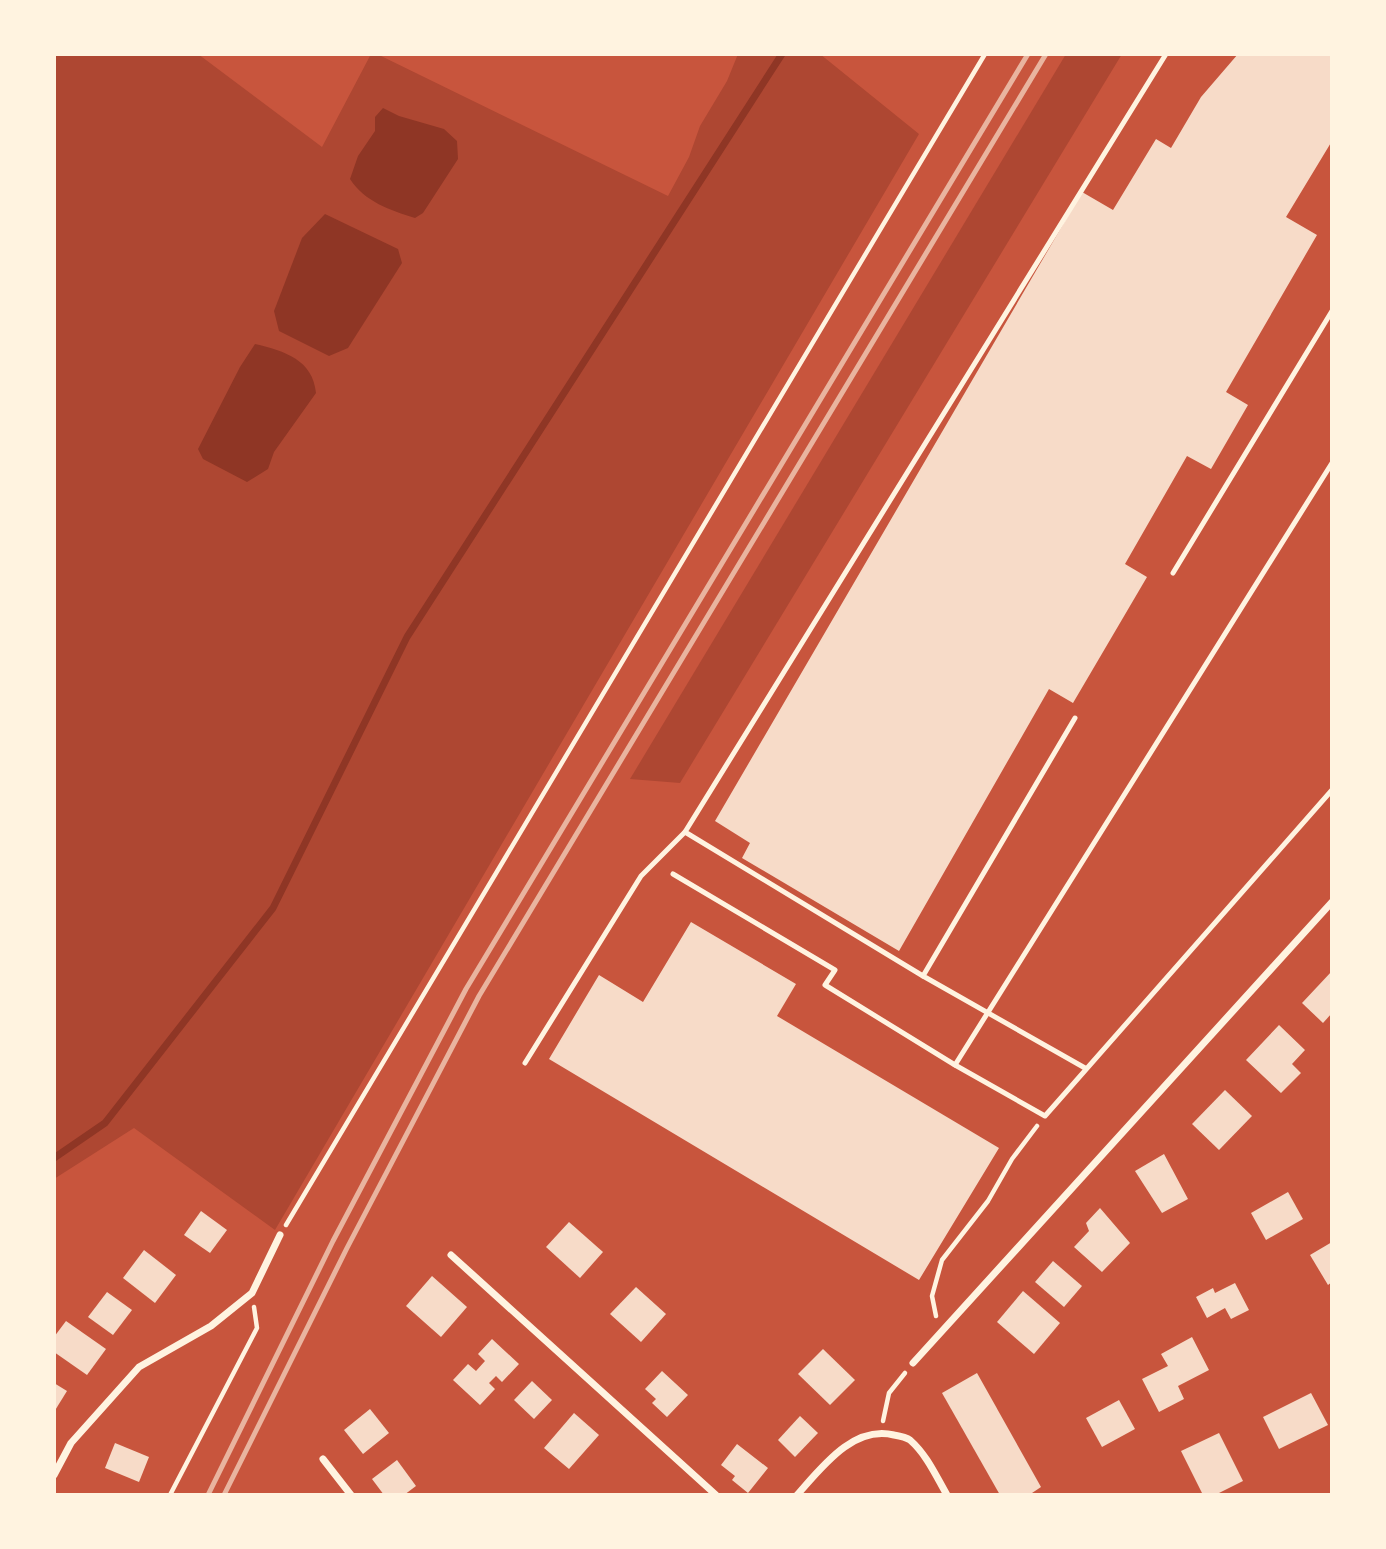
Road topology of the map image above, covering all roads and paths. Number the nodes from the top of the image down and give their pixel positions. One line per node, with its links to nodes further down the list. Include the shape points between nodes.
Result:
1 (985, 54): 17 (path)
2 (1166, 54): 8 (lane)
3 (1332, 311): 5 (lane)
4 (1332, 463): 12 (lane)
5 (1173, 573)
6 (1075, 718): 11 (lane)
7 (1332, 790): 15 (lane)
8 (685, 832): 11 (lane); 13 (lane, via 641,876)
9 (673, 874): 14 (lane, via 835,971 825,985)
10 (1332, 902): 20 (street)
11 (923, 976): 12 (lane)
12 (988, 1012): 14 (lane); 15 (lane)
13 (525, 1063)
14 (955, 1065): 16 (lane)
15 (1085, 1068): 16 (lane)
16 (1045, 1116): 20 (path, via 942,1260 932,1296)
17 (281, 1235): 19 (street)
18 (452, 1255): 27 (street)
19 (252, 1293): 24 (street, via 211,1326 139,1367 71,1443); 25 (path, via 257,1328)
20 (940, 1334): 21 (street)
21 (913, 1363): 22 (path, via 889,1393)
22 (881, 1432): 28 (street, via 856,1439 827,1461); 29 (street, via 908,1438 929,1462)
23 (323, 1459): 26 (street)
24 (54, 1475)
25 (170, 1495)
26 (351, 1495)
27 (716, 1495)
28 (797, 1495)
29 (947, 1495)

